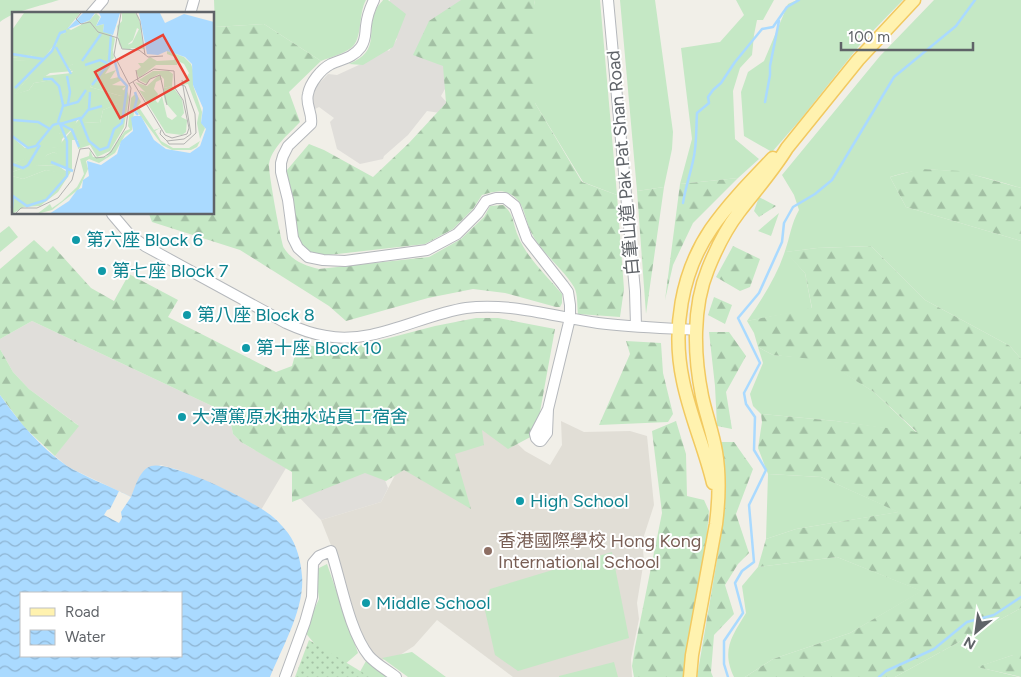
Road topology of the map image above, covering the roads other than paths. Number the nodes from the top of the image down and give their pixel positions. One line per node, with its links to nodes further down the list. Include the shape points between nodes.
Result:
1 (103, 0): 5 (street)
2 (374, 0): 8 (street, via 367,17 363,45 349,58 326,67 316,79 307,98 311,124 291,143 283,156 281,172 296,245 311,258 341,261 427,250 457,234 486,201 505,198 515,206 533,249 568,292)
3 (608, 0): 9 (street, 白筆山道 Pak Pat Shan Road)
4 (914, 0): 6 (main road, via 858,60)
5 (93, 12)
6 (787, 148): 10 (main road, via 749,183 704,240 686,282); 11 (main road, via 738,214 714,253 702,285)
7 (113, 215): 8 (street, via 129,234 153,251 281,321 316,334 361,336 457,310 496,306)
8 (570, 318): 9 (street); 12 (street)
9 (636, 326): 10 (street)
10 (679, 329): 11 (street); 13 (main road, via 683,382 710,471)
11 (697, 330): 13 (main road, via 700,385 717,460)
12 (548, 408)
13 (718, 513): 16 (main road)
14 (285, 677): 15 (street, via 310,605 314,563 319,556 331,551 346,606 365,650)
15 (396, 677)
16 (690, 677)

